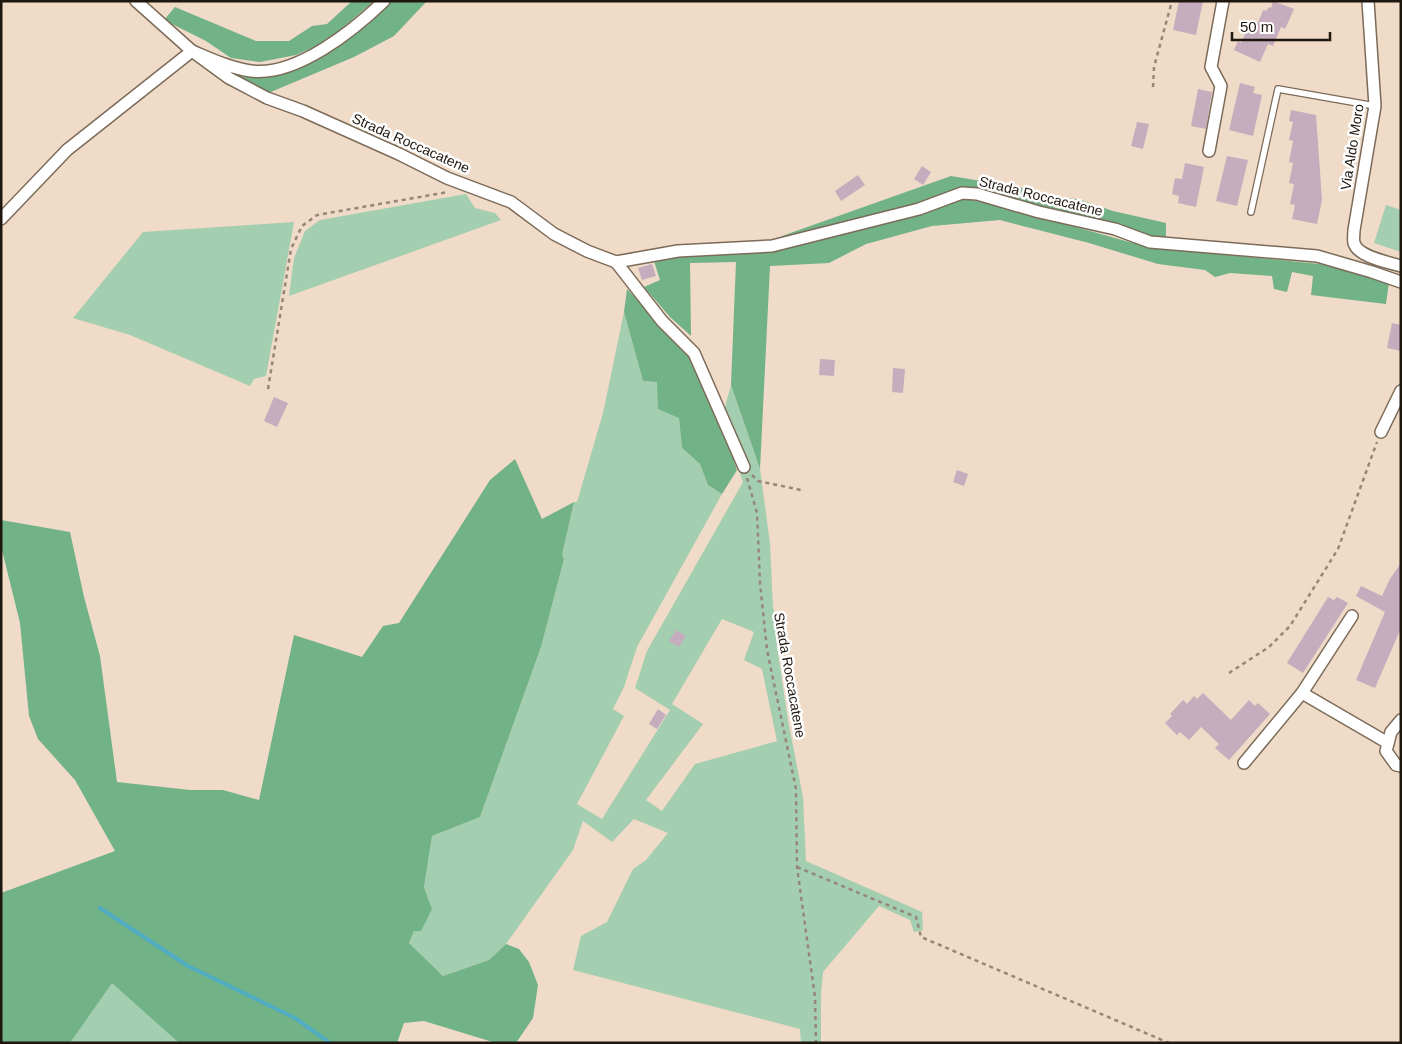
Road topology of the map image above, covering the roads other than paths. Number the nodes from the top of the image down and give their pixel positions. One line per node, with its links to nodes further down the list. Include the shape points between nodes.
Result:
1 (136, 1): 5 (street, Strada Roccacatene)
2 (384, 1): 5 (street, via 361,24 326,48 278,69 250,71)
3 (1223, 1): 7 (street, via 1211,67 1221,86)
4 (1368, 1): 6 (street, Via Aldo Moro)
5 (192, 51): 9 (street, via 67,150); 10 (street, Strada Roccacatene, via 229,78 267,98 303,111 447,178 511,202 554,234)
6 (1375, 106): 8 (lane, via 1278,89); 11 (street, Via Aldo Moro, via 1354,242 1359,251)
7 (1209, 151)
8 (1250, 212)
9 (1, 219)
10 (616, 262): 12 (street, Strada Roccacatene, via 678,251 772,246 919,209 962,193 1115,229 1150,242 1317,256); 15 (street, via 694,354)
11 (1401, 266)
12 (1401, 282)
13 (1401, 391): 14 (street)
14 (1382, 432)
15 (744, 467)
16 (1352, 616): 17 (street)
17 (1302, 693): 19 (street); 20 (street)
18 (1401, 720): 19 (street, via 1391,732)
19 (1388, 742): 21 (street, via 1386,752 1396,765)
20 (1244, 763)
21 (1401, 766)

